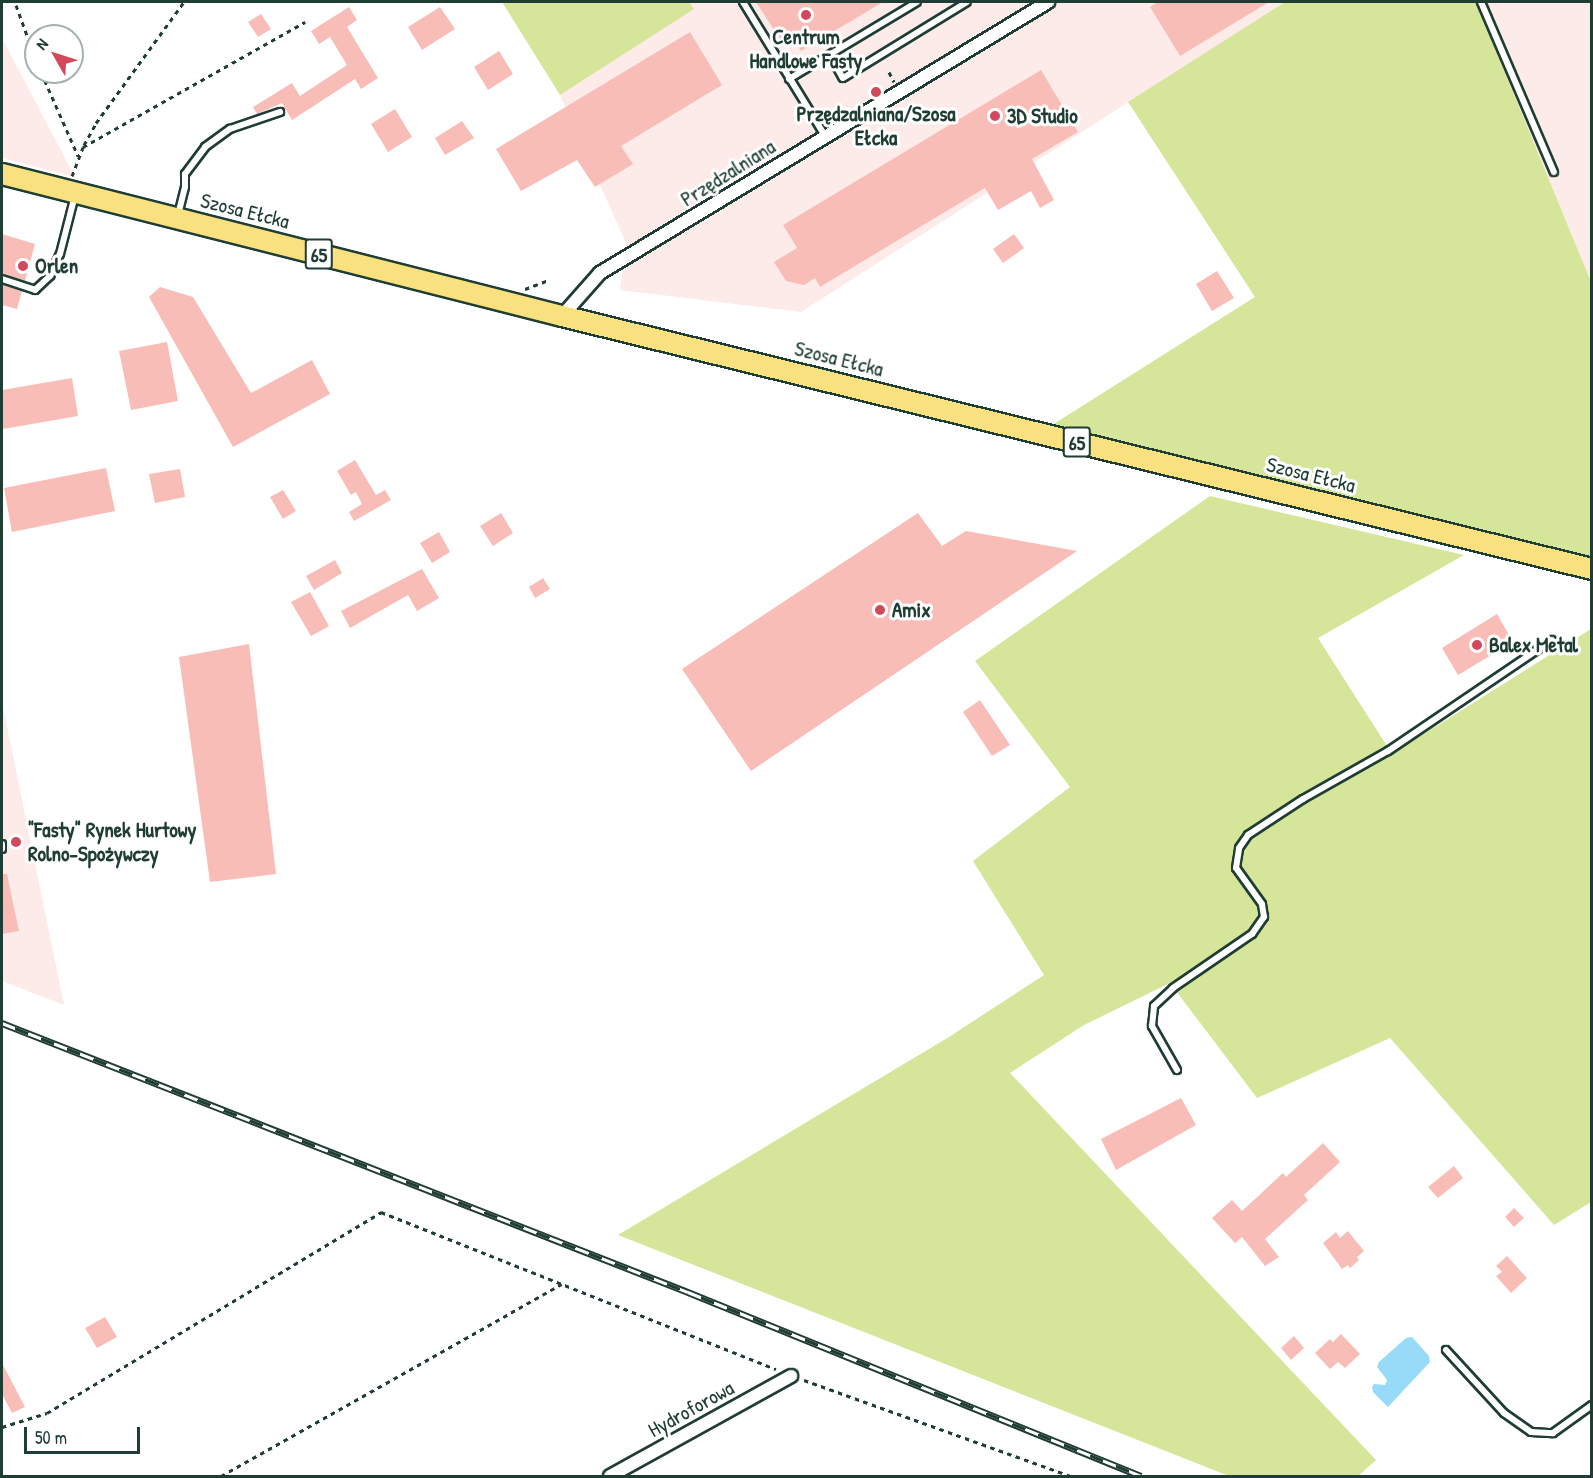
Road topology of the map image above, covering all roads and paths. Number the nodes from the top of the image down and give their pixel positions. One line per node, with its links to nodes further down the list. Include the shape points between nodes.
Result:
1 (184, 2): 15 (path, via 96,123)
2 (743, 2): 11 (lane)
3 (917, 2): 10 (lane)
4 (967, 2): 10 (lane, via 843,78)
5 (1048, 2): 14 (street, Przędzalniana)
6 (1481, 2): 17 (lane)
7 (16, 5): 9 (path)
8 (305, 22): 15 (path)
9 (24, 27)
10 (830, 55): 11 (lane)
11 (789, 80): 14 (lane)
12 (46, 84): 16 (path)
13 (280, 112): 20 (lane, via 230,129 205,147 185,174)
14 (825, 136): 22 (street, Przędzalniana, via 600,273)
15 (83, 147): 16 (path)
16 (78, 156): 19 (path)
17 (1554, 172)
18 (2, 174): 19 (main road, 65)
19 (71, 192): 20 (main road, Szosa Ełcka / 65); 21 (lane, via 60,254 50,276 35,290)
20 (177, 218): 22 (main road, Szosa Ełcka / 65)
21 (2, 279)
22 (562, 316): 23 (main road, Szosa Ełcka / 65)
23 (1592, 569)
24 (1552, 640): 27 (lane, via 1388,751 1248,835 1239,848 1236,868 1262,903 1264,917 1252,934 1173,988 1154,1006 1152,1026)
25 (2, 844): 26 (lane)
26 (2, 849)
27 (1177, 1070)
28 (562, 1284): 30 (path); 32 (path, via 381,1212 47,1413); 33 (path)
29 (1446, 1350): 31 (lane, via 1504,1413 1531,1432 1553,1433)
30 (791, 1376): 34 (street, Hydroforowa); 35 (path)
31 (1592, 1405)
32 (2, 1427)
33 (221, 1476)
34 (610, 1476)
35 (1070, 1476)

